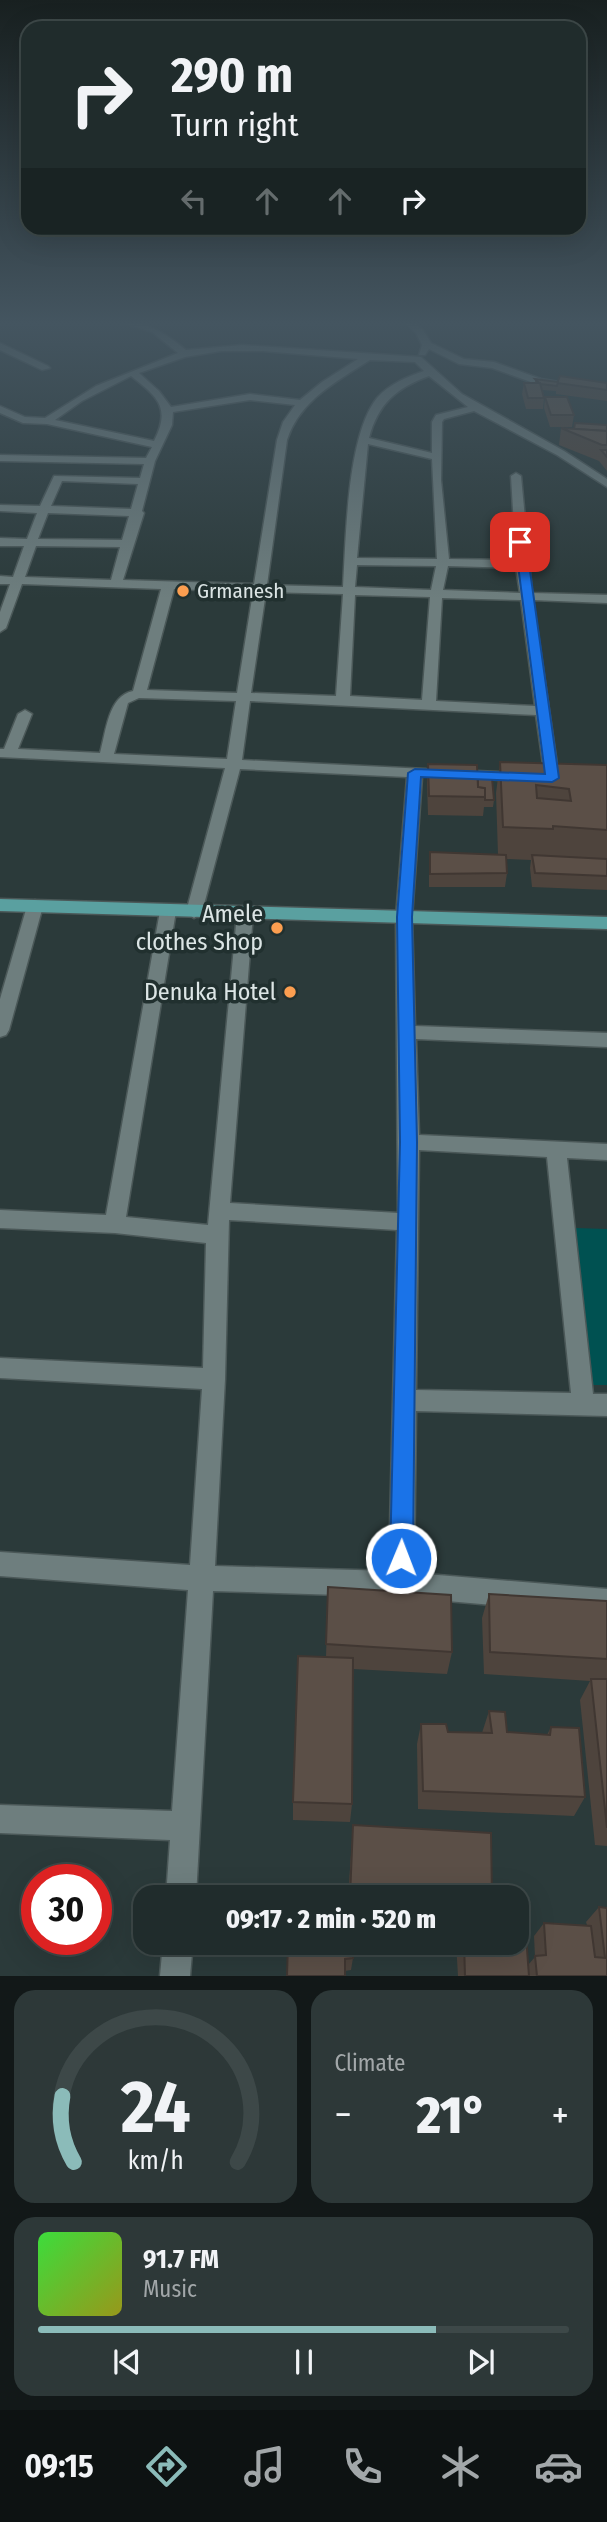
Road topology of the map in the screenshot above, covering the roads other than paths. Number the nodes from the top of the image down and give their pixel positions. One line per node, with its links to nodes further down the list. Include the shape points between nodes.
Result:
1 (11, 414): 8 (street)
2 (56, 414): 8 (street)
3 (169, 414): 10 (street)
4 (294, 414): 32 (street, via 282,440)
5 (373, 414): 9 (street)
6 (451, 414): 11 (street, via 437,422)
7 (491, 414): 18 (street, via 584,465)
8 (47, 421): 10 (street)
9 (362, 439): 11 (street); 25 (street)
10 (158, 445): 14 (street)
11 (437, 457): 26 (street)
12 (0, 458): 13 (street)
13 (63, 460): 14 (street); 16 (street)
14 (149, 461): 17 (street)
15 (516, 476): 27 (street)
16 (58, 478): 17 (street); 20 (street)
17 (145, 481): 21 (street)
18 (607, 484)
19 (0, 508): 20 (street)
20 (42, 509): 21 (street); 23 (street)
21 (138, 513): 24 (street)
22 (0, 542): 23 (street)
23 (31, 543): 24 (street); 29 (street)
24 (127, 544): 30 (street)
25 (351, 561): 26 (street); 33 (street)
26 (443, 561): 27 (street); 34 (street)
27 (522, 564): 35 (street)
28 (0, 580): 29 (street)
29 (19, 581): 30 (street); 37 (street)
30 (116, 584): 31 (street)
31 (168, 587): 32 (street); 38 (street)
32 (260, 589): 33 (street); 39 (street, via 243,687)
33 (350, 592): 34 (street); 40 (street)
34 (436, 593): 35 (street); 41 (street)
35 (527, 597): 36 (street); 42 (street)
36 (607, 599)
37 (0, 628)
38 (139, 694): 39 (street); 45 (street, via 122,701)
39 (246, 698): 40 (street); 46 (street)
40 (343, 700): 41 (street)
41 (429, 705): 42 (street)
42 (542, 711): 47 (street, via 559,779)
43 (25, 714): 44 (street)
44 (5, 753): 45 (street)
45 (106, 758): 46 (street)
46 (234, 762): 47 (street); 51 (street)
47 (415, 773): 53 (street)
48 (0, 905): 49 (main road)
49 (35, 906): 50 (main road); 55 (street)
50 (167, 911): 51 (main road); 65 (street)
51 (194, 912): 52 (main road)
52 (245, 914): 53 (main road); 62 (street)
53 (404, 917): 54 (main road); 57 (street)
54 (607, 923)
55 (6, 987): 56 (street)
56 (0, 1030)
57 (407, 1032): 58 (street); 59 (street)
58 (607, 1040)
59 (409, 1142): 60 (street); 64 (street)
60 (556, 1149): 61 (street); 70 (street)
61 (607, 1152)
62 (220, 1211): 64 (street); 66 (street)
63 (0, 1219): 65 (street)
64 (405, 1222): 69 (street)
65 (115, 1224): 66 (street)
66 (218, 1234): 68 (street)
67 (0, 1368): 68 (street)
68 (214, 1379): 73 (street)
69 (405, 1400): 70 (street); 74 (street)
70 (583, 1404): 71 (street)
71 (607, 1405)
72 (0, 1564): 73 (street)
73 (203, 1578): 74 (street); 77 (street)
74 (401, 1584): 75 (street)
75 (607, 1602)
76 (0, 1819): 77 (street)
77 (186, 1826): 78 (street)
78 (182, 1885)
79 (177, 1955): 80 (street)
80 (175, 1976)

